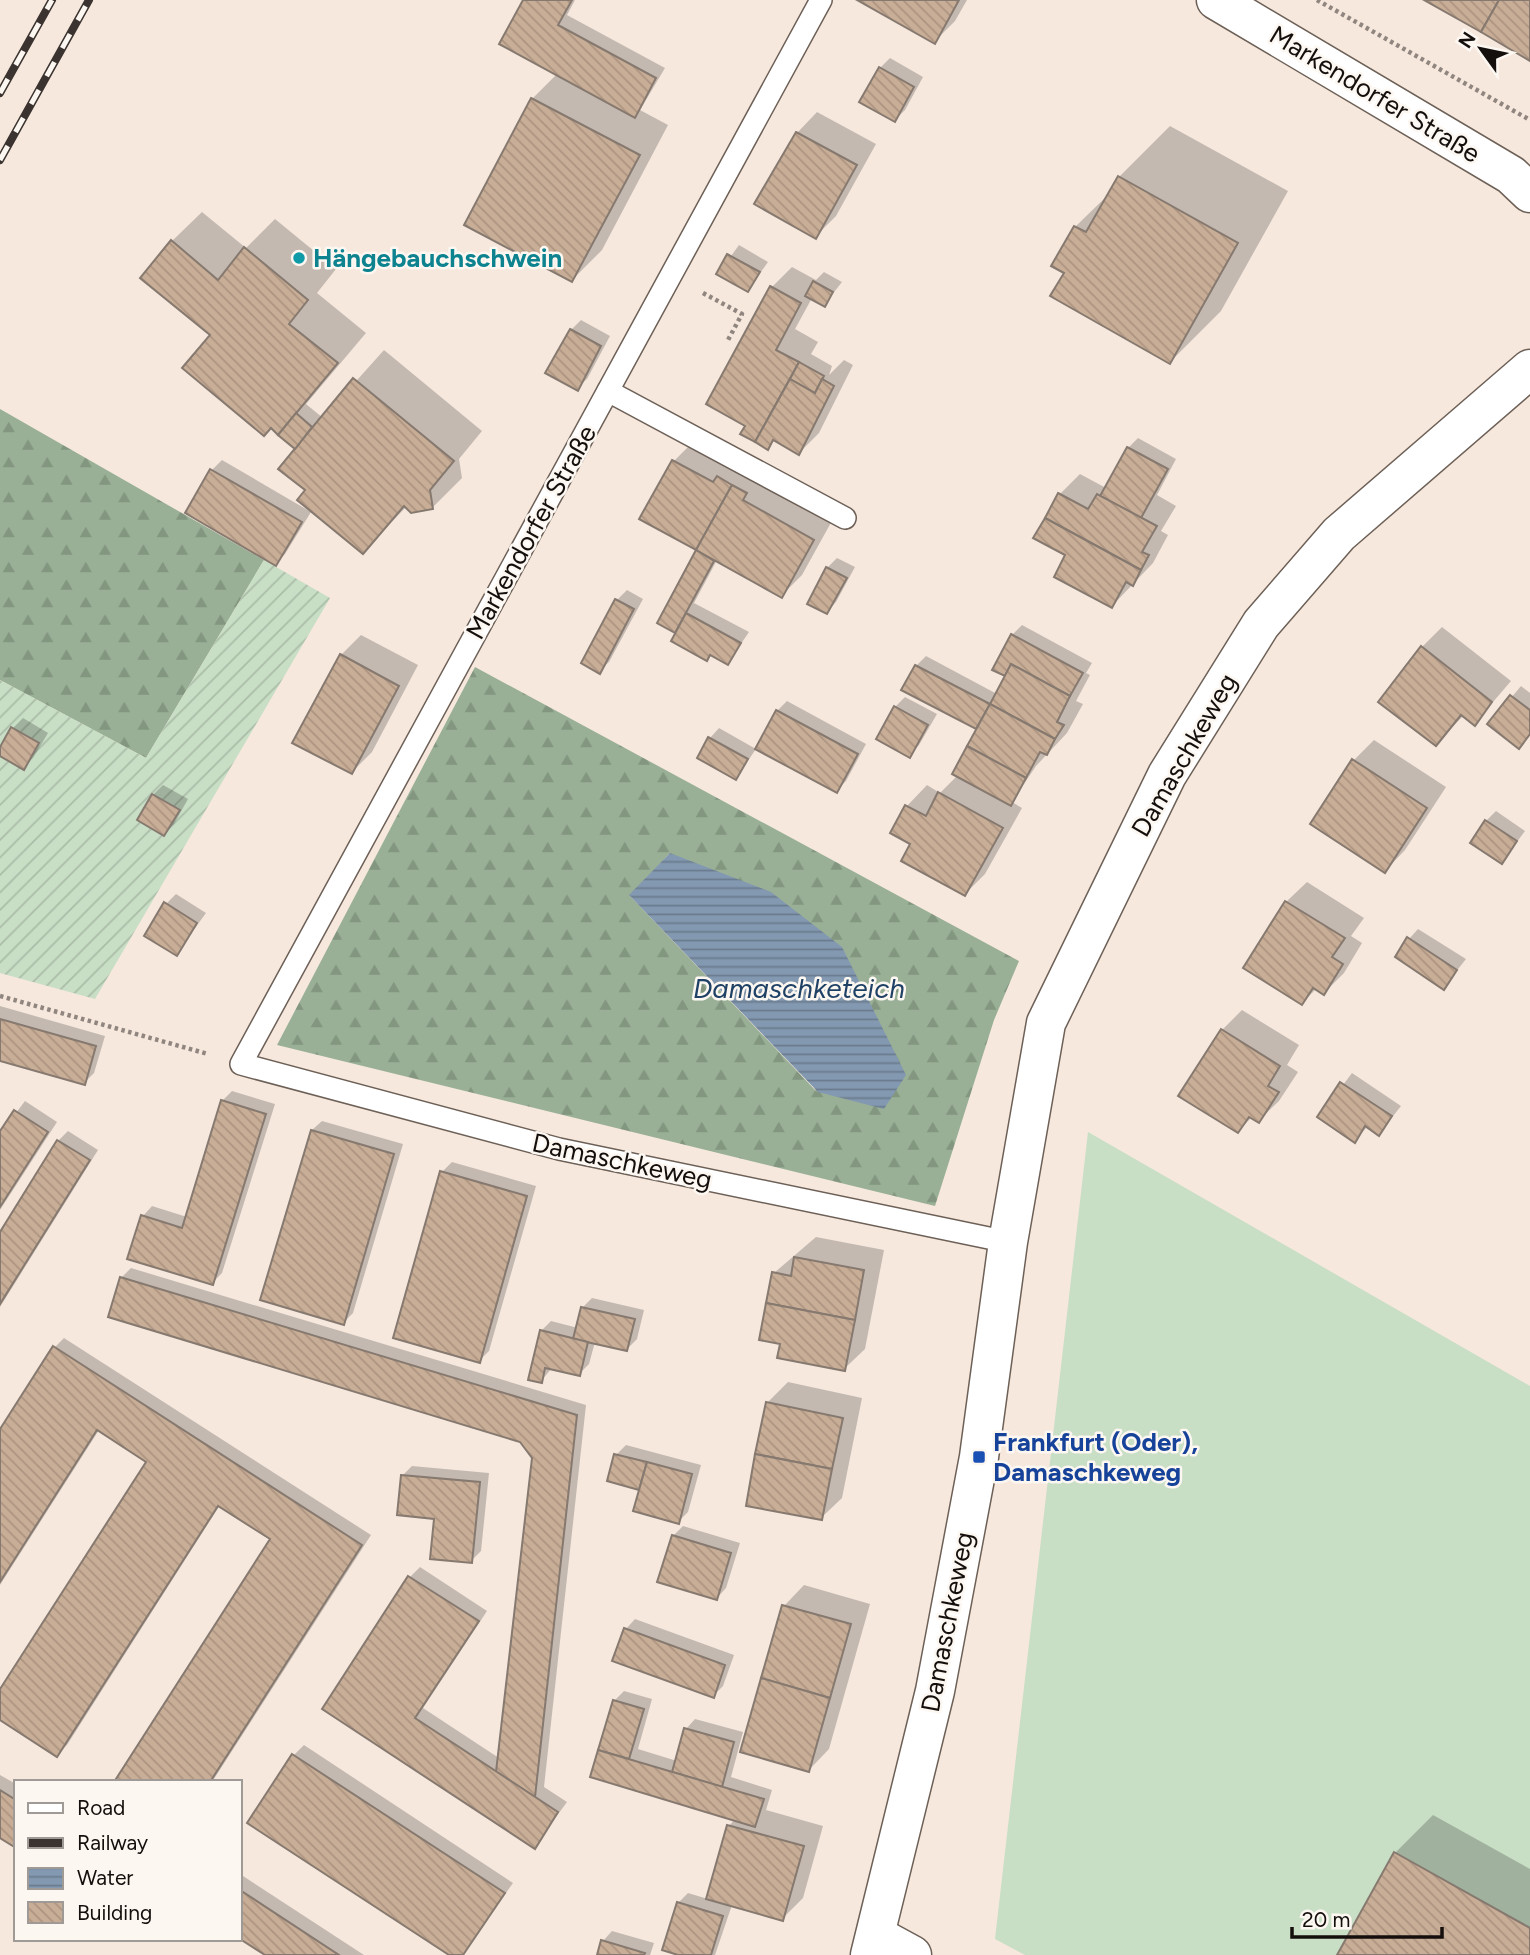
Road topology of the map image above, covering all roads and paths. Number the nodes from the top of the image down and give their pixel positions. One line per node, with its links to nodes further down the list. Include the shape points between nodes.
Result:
1 (821, 0): 6 (lane, Markendorfer Straße)
2 (1216, 0): 5 (street, Markendorfer Straße, via 1511,174)
3 (1317, 0): 4 (path)
4 (1530, 120)
5 (1530, 193)
6 (671, 276): 7 (path, via 742,314); 9 (lane, Markendorfer Straße)
7 (728, 340)
8 (1530, 369): 13 (street, Damaschkeweg, via 1339,534 1261,624 1167,775 1046,1023)
9 (608, 391): 10 (lane); 12 (lane, Markendorfer Straße)
10 (845, 518)
11 (0, 996): 12 (path)
12 (241, 1064): 13 (lane, Damaschkeweg, via 559,1149)
13 (1008, 1242): 14 (street, Damaschkeweg, via 979,1457 935,1691)
14 (873, 1945): 15 (street)
15 (912, 1955)

